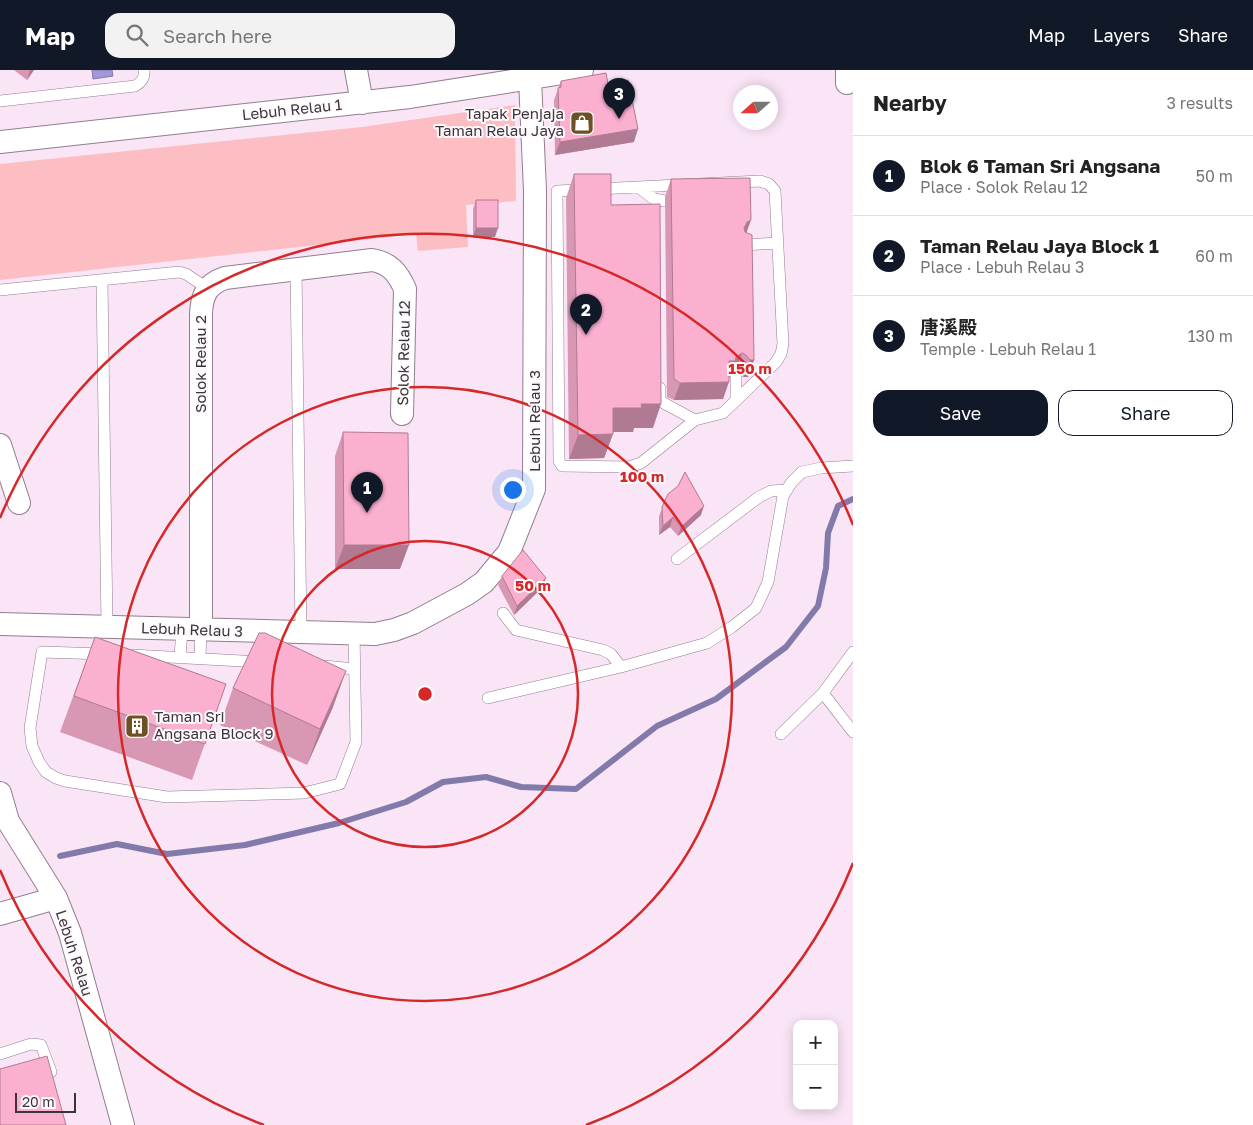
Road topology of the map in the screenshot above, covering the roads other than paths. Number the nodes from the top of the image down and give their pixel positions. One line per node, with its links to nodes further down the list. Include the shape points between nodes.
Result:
1 (144, 70): 5 (lane, via 141,82 135,86)
2 (356, 70): 6 (street)
3 (582, 70): 4 (street, Lebuh Relau 1)
4 (530, 78): 6 (street, Lebuh Relau 1); 9 (street, Lebuh Relau 3)
5 (0, 101)
6 (362, 103): 7 (street, Lebuh Relau 1)
7 (0, 142)
8 (638, 187): 9 (lane); 10 (lane); 11 (lane, via 760,181 769,184 775,191)
9 (546, 191): 21 (lane, via 560,461 567,467 629,467 641,464); 31 (street, Lebuh Relau 3, via 534,490 509,552 484,582 435,612 394,630 375,634)
10 (660, 205)
11 (777, 243): 12 (lane); 19 (lane, via 781,354)
12 (745, 245)
13 (296, 269): 15 (street, via 225,278); 20 (street, Solok Relau 12, via 372,260 382,261 400,276 405,289); 32 (lane)
14 (102, 280): 15 (lane, via 178,272); 16 (lane); 29 (lane)
15 (207, 288): 30 (street, Solok Relau 2, via 201,313)
16 (0, 290)
17 (736, 378): 19 (lane)
18 (660, 381): 21 (lane, via 660,401)
19 (736, 400): 21 (lane, via 723,413)
20 (402, 414)
21 (696, 420)
22 (0, 445): 25 (street)
23 (853, 466): 24 (lane, via 802,472)
24 (787, 490): 26 (lane, via 759,496); 39 (lane, via 783,496 768,582 756,608 707,643)
25 (18, 503)
26 (678, 559)
27 (503, 613): 39 (lane, via 516,630 604,650)
28 (0, 624): 29 (street, Lebuh Relau 3)
29 (107, 626): 30 (street, Lebuh Relau 3)
30 (191, 630): 32 (street, Lebuh Relau 3); 34 (lane); 35 (lane)
31 (354, 632): 32 (street, Lebuh Relau 3); 38 (lane)
32 (302, 633)
33 (853, 652): 40 (lane)
34 (180, 657): 35 (lane); 38 (lane, via 42,652 30,728 32,746 46,772 65,781 167,797 304,793 340,784 356,742)
35 (200, 658): 36 (lane)
36 (278, 663)
37 (316, 666): 38 (lane)
38 (355, 668)
39 (620, 668): 41 (lane)
40 (823, 693): 42 (lane); 43 (lane)
41 (488, 698)
42 (853, 732)
43 (781, 734)
44 (0, 793): 45 (street, Lebuh Relau)
45 (4, 823): 46 (street, Lebuh Relau)
46 (56, 898): 47 (street); 50 (street, Lebuh Relau, via 82,970)
47 (0, 914)
48 (0, 1054): 49 (lane, via 31,1044 41,1045)
49 (53, 1082)
50 (124, 1125)

